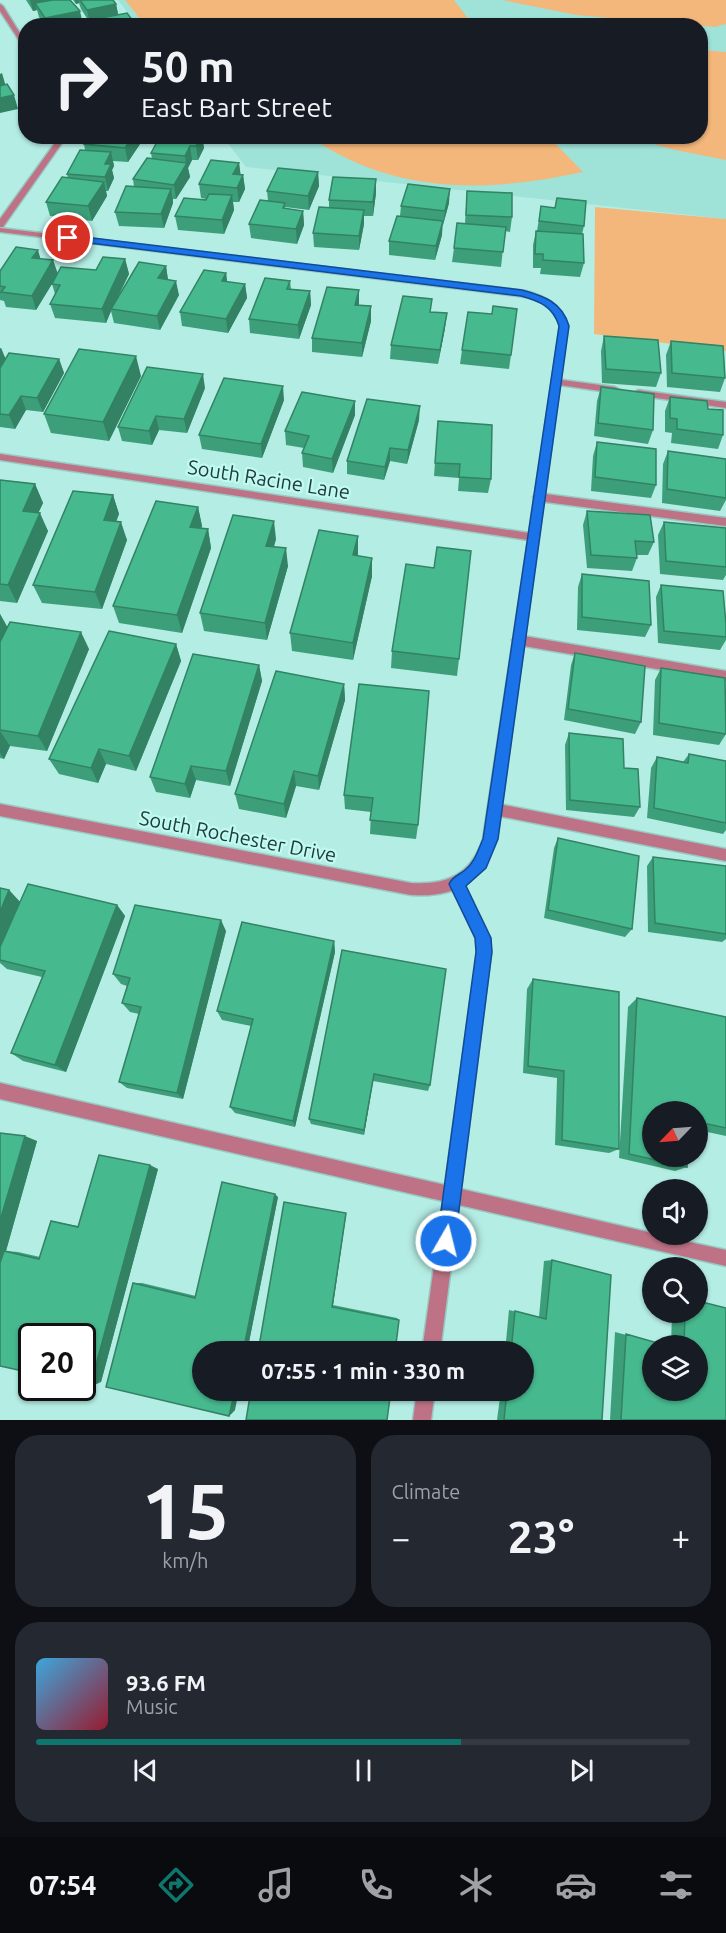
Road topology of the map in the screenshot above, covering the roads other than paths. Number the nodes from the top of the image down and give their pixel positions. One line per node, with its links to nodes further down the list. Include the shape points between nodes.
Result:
1 (0, 6): 2 (street)
2 (18, 34)
3 (58, 144): 4 (street)
4 (0, 225)
5 (0, 230): 6 (street, via 522,293 552,304 561,315 564,326)
6 (555, 382): 7 (street); 9 (street)
7 (726, 405)
8 (0, 457): 11 (street, South Racine Lane)
9 (538, 497): 10 (street); 11 (street)
10 (726, 522)
11 (532, 537): 12 (street)
12 (518, 640): 13 (street); 14 (street)
13 (726, 676)
14 (494, 809): 16 (street); 17 (street, via 486,854)
15 (0, 810): 17 (street, South Rochester Drive, via 411,889 435,890)
16 (726, 855)
17 (461, 881): 19 (street, via 483,938 484,952)
18 (0, 1091): 19 (street)
19 (452, 1197): 20 (street); 21 (street)
20 (726, 1258)
21 (432, 1341)
22 (425, 1401): 23 (street)
23 (422, 1420)

